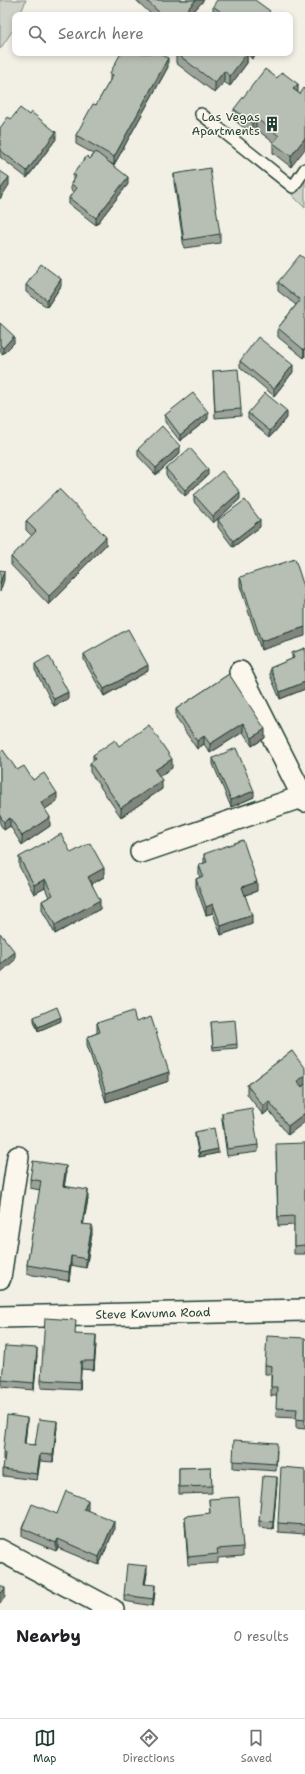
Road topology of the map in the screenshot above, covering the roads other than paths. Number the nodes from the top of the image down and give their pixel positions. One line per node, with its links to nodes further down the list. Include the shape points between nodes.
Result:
1 (201, 114): 2 (lane, via 293,187)
2 (305, 168)
3 (240, 672): 4 (street)
4 (304, 799): 5 (street)
5 (141, 852)
6 (18, 1157): 7 (street)
7 (0, 1278)
8 (305, 1310): 9 (street, Steve Kavuma Road)
9 (0, 1318)
10 (0, 1550): 11 (street)
11 (113, 1610)

